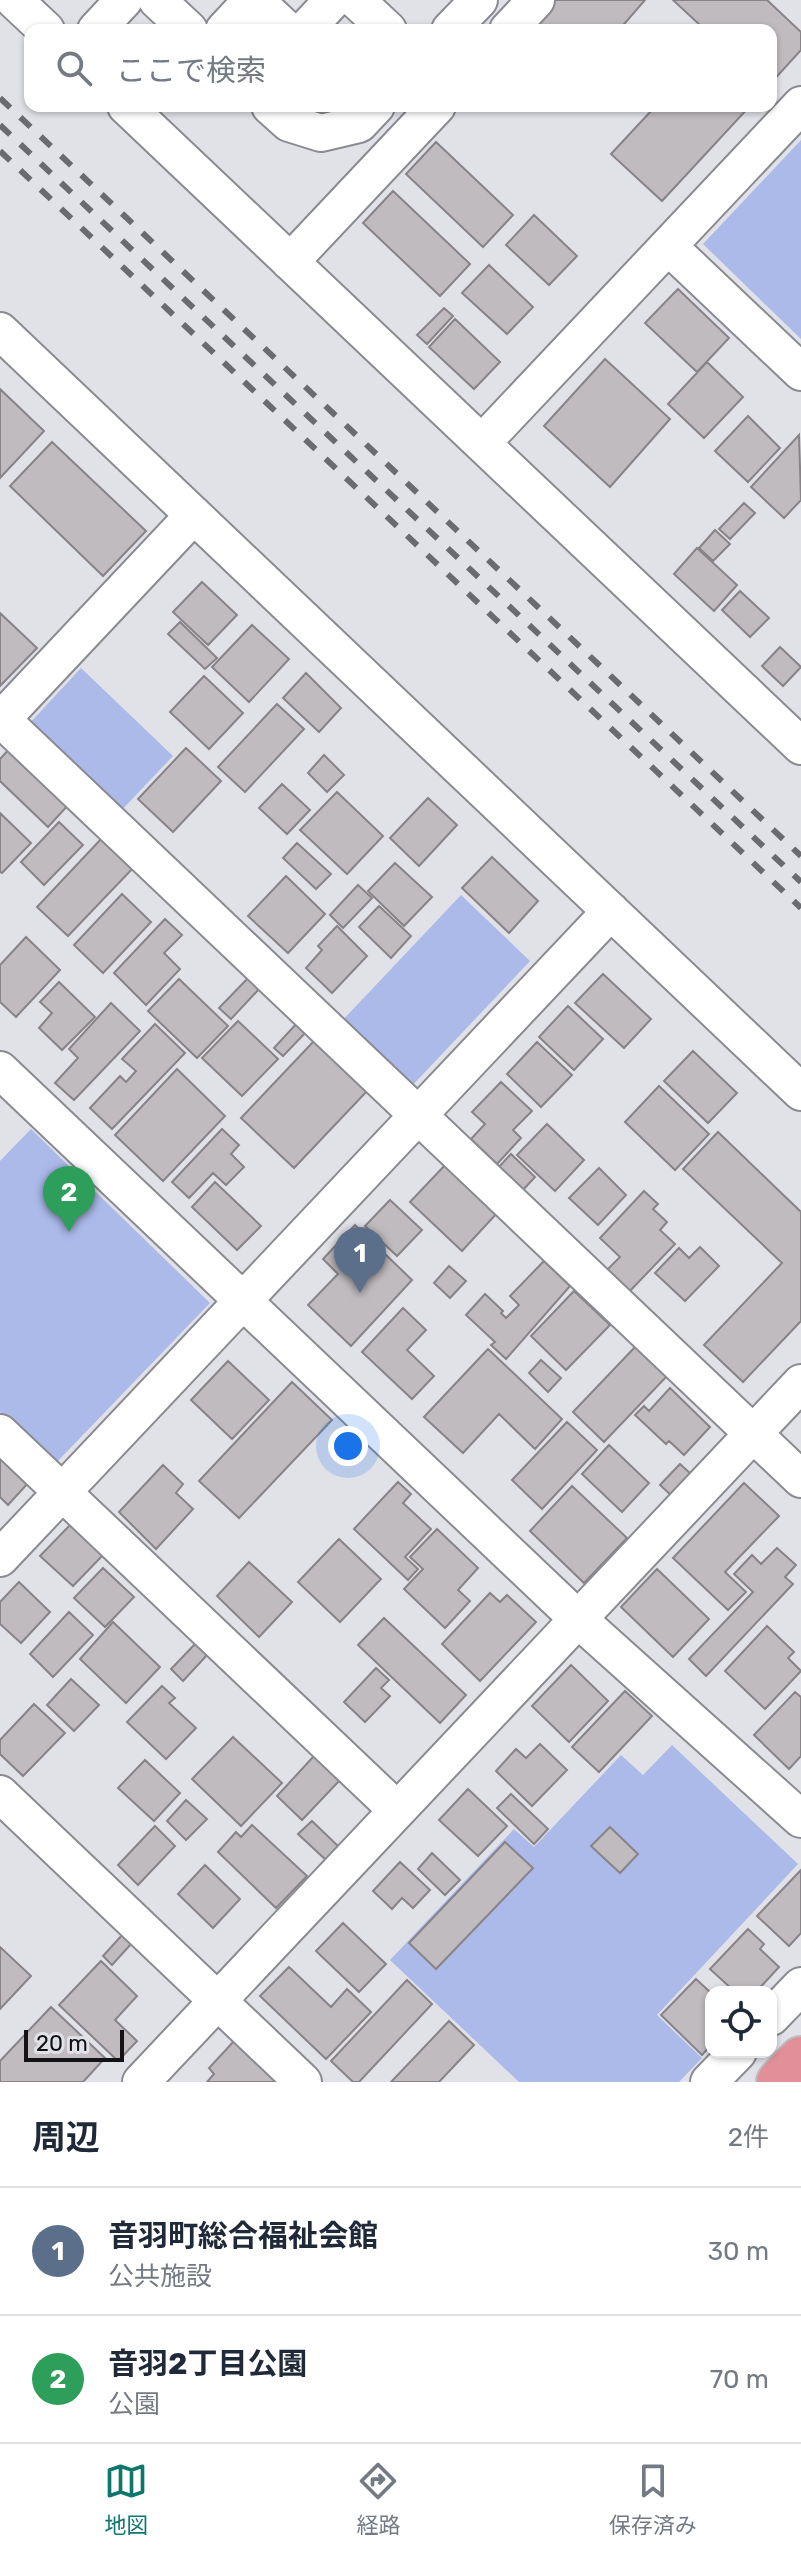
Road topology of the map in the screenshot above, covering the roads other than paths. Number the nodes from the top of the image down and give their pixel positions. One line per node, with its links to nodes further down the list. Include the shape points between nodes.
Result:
1 (14, 0): 6 (street)
2 (124, 0): 7 (street)
3 (254, 0): 8 (street); 9 (street)
4 (333, 0): 10 (street)
5 (536, 0): 11 (street)
6 (40, 24)
7 (102, 24)
8 (230, 24)
9 (280, 24)
10 (311, 24)
11 (514, 24)
12 (801, 105): 17 (street)
13 (132, 112): 18 (street)
14 (280, 112): 15 (street, via 289,123 321,133 359,124)
15 (370, 112)
16 (431, 112): 18 (street)
17 (668, 246): 20 (street); 21 (street)
18 (290, 262): 21 (street)
19 (0, 331): 22 (street)
20 (801, 372)
21 (482, 443): 24 (street)
22 (194, 515): 23 (street); 25 (street)
23 (1, 720): 28 (street)
24 (801, 746)
25 (611, 911): 27 (street); 28 (street)
26 (0, 1070): 29 (street)
27 (801, 1092)
28 (419, 1116): 29 (street); 32 (street)
29 (243, 1301): 34 (street); 36 (street)
30 (801, 1383): 32 (street)
31 (0, 1433): 34 (street)
32 (753, 1433): 33 (street); 36 (street)
33 (801, 1479)
34 (63, 1492): 35 (street); 38 (street)
35 (0, 1558)
36 (578, 1619): 38 (street); 39 (street)
37 (0, 1794): 41 (street)
38 (397, 1810): 41 (street)
39 (801, 1819)
40 (801, 1986): 42 (street)
41 (217, 2001): 45 (street); 46 (street)
42 (777, 2011)
43 (732, 2058): 47 (street)
44 (801, 2059): 48 (highway)
45 (141, 2082)
46 (303, 2082)
47 (709, 2082)
48 (779, 2082)

